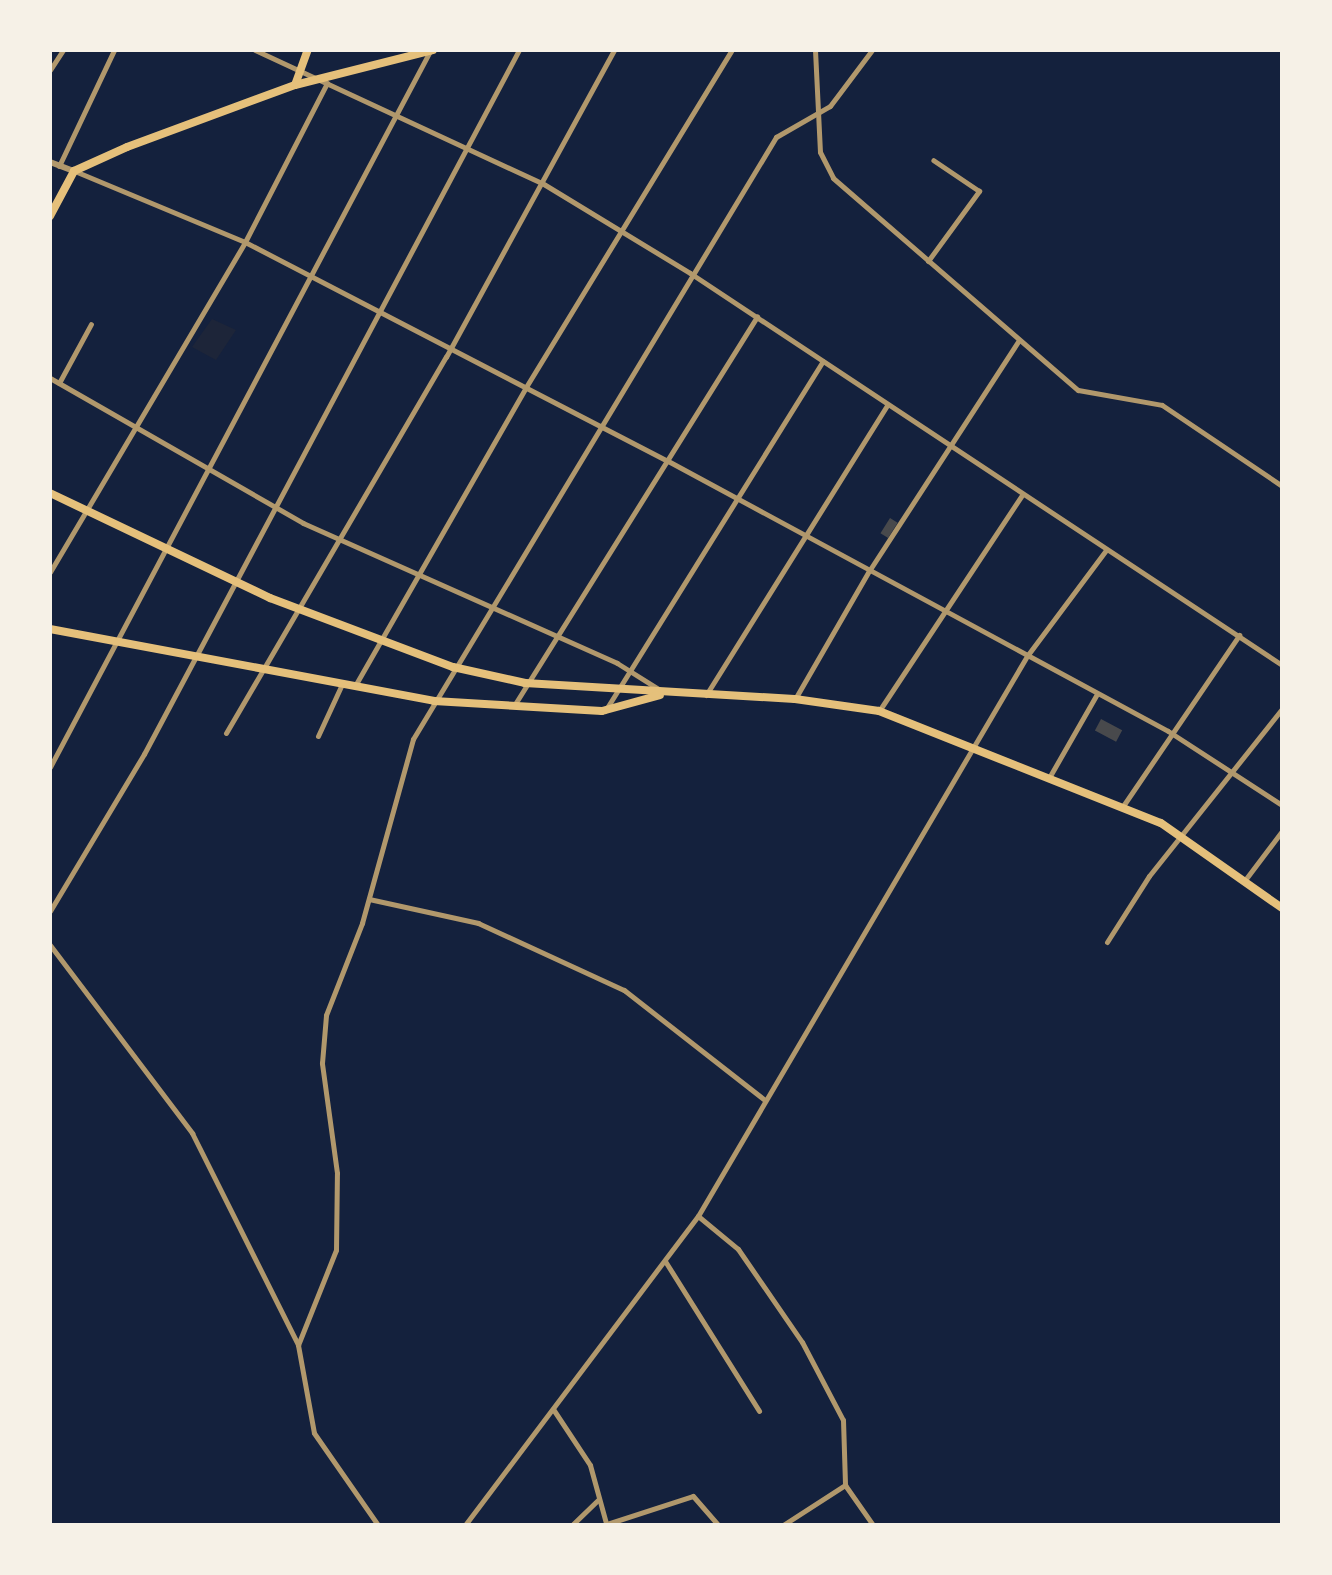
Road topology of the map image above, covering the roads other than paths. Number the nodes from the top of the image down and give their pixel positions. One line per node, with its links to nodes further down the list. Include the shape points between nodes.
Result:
1 (63, 50): 11 (street)
2 (114, 50): 20 (street)
3 (255, 50): 12 (street)
4 (308, 50): 12 (main road)
5 (432, 50): 13 (main road); 16 (street)
6 (519, 50): 17 (street)
7 (614, 50): 22 (street)
8 (732, 50): 24 (street)
9 (815, 50): 15 (street)
10 (872, 50): 15 (street)
11 (50, 70)
12 (297, 71): 13 (street); 14 (main road)
13 (323, 82): 14 (main road); 16 (street); 25 (street)
14 (295, 84): 21 (main road)
15 (818, 113): 26 (street, via 826,170); 27 (street, via 776,137)
16 (394, 114): 17 (street); 28 (street)
17 (468, 147): 22 (street); 29 (street)
18 (932, 160): 26 (street, via 979,191)
19 (50, 162): 20 (street)
20 (60, 166): 21 (street)
21 (74, 170): 23 (main road); 25 (street)
22 (542, 183): 24 (street); 33 (street)
23 (50, 216)
24 (622, 231): 27 (street); 37 (street)
25 (244, 242): 28 (street); 40 (street)
26 (928, 261): 32 (street)
27 (690, 273): 30 (street); 39 (street)
28 (311, 277): 29 (street); 43 (street)
29 (379, 310): 33 (street); 48 (street)
30 (757, 316): 34 (street); 42 (street)
31 (91, 324): 36 (street)
32 (1020, 340): 41 (street); 44 (street, via 1078,390 1162,404)
33 (451, 348): 37 (street); 51 (street)
34 (823, 362): 38 (street); 47 (street)
35 (50, 378): 36 (street)
36 (59, 383): 40 (street)
37 (526, 386): 39 (street); 56 (street)
38 (887, 405): 41 (street); 50 (street)
39 (598, 425): 42 (street); 58 (street)
40 (133, 426): 43 (street); 49 (street)
41 (952, 450): 46 (street); 55 (street)
42 (668, 461): 47 (street); 63 (street)
43 (211, 470): 48 (street); 53 (street)
44 (1282, 486)
45 (50, 493): 49 (main road)
46 (1022, 495): 52 (street); 60 (street)
47 (738, 497): 50 (street); 71 (street)
48 (276, 508): 51 (street); 57 (street)
49 (84, 511): 53 (main road); 54 (street)
50 (801, 534): 55 (street); 78 (street)
51 (340, 542): 56 (street); 59 (street)
52 (1106, 550): 62 (street); 67 (street)
53 (166, 551): 57 (main road); 65 (street)
54 (51, 567)
55 (869, 571): 60 (street); 79 (street)
56 (416, 577): 58 (street); 64 (street)
57 (233, 581): 59 (main road); 66 (street)
58 (486, 609): 63 (street); 70 (street)
59 (300, 610): 64 (main road); 68 (street)
60 (944, 613): 67 (street); 84 (street)
61 (50, 629): 65 (main road)
62 (1239, 635): 69 (street); 85 (street)
63 (554, 638): 71 (street); 73 (street)
64 (378, 640): 70 (main road); 74 (street)
65 (118, 642): 66 (main road); 89 (street)
66 (196, 654): 68 (main road); 99 (street)
67 (1027, 656): 77 (street); 88 (street)
68 (266, 665): 72 (main road); 86 (street)
69 (1282, 665)
70 (453, 667): 73 (main road); 80 (street)
71 (627, 667): 75 (street); 76 (street)
72 (344, 682): 74 (main road); 87 (street)
73 (525, 683): 75 (main road); 81 (street)
74 (356, 684): 80 (main road)
75 (614, 690): 76 (main road); 83 (street)
76 (665, 694): 78 (main road); 83 (main road)
77 (1097, 694): 85 (street); 91 (street)
78 (705, 696): 79 (main road)
79 (794, 699): 84 (main road)
80 (434, 701): 81 (main road); 97 (street, via 413,739)
81 (513, 709): 83 (main road)
82 (1282, 710): 90 (street)
83 (605, 711)
84 (880, 711): 88 (main road)
85 (1168, 731): 90 (street); 93 (street)
86 (226, 734)
87 (318, 736)
88 (974, 745): 91 (main road); 102 (street)
89 (50, 767)
90 (1232, 771): 92 (street); 95 (street)
91 (1050, 776): 93 (main road)
92 (1282, 805)
93 (1122, 806): 95 (main road)
94 (1282, 831): 96 (street)
95 (1183, 834): 96 (main road); 100 (street)
96 (1245, 880): 98 (main road)
97 (368, 899): 102 (street, via 478,923 616,986 674,1023); 105 (street, via 324,1026 322,1063 339,1204 336,1250)
98 (1282, 908)
99 (50, 911)
100 (1107, 942)
101 (50, 945): 105 (street, via 182,1116)
102 (765, 1100): 103 (street)
103 (698, 1216): 104 (street); 108 (street, via 738,1250 810,1356 844,1420)
104 (665, 1261): 106 (street); 107 (street)
105 (298, 1345): 110 (street, via 314,1433)
106 (553, 1409): 109 (street, via 586,1457); 112 (street)
107 (760, 1411)
108 (844, 1485): 115 (street); 116 (street)
109 (598, 1499): 111 (street); 113 (street)
110 (376, 1524)
111 (607, 1524): 114 (street, via 693,1496)
112 (465, 1525)
113 (572, 1525)
114 (718, 1525)
115 (783, 1525)
116 (873, 1525)

